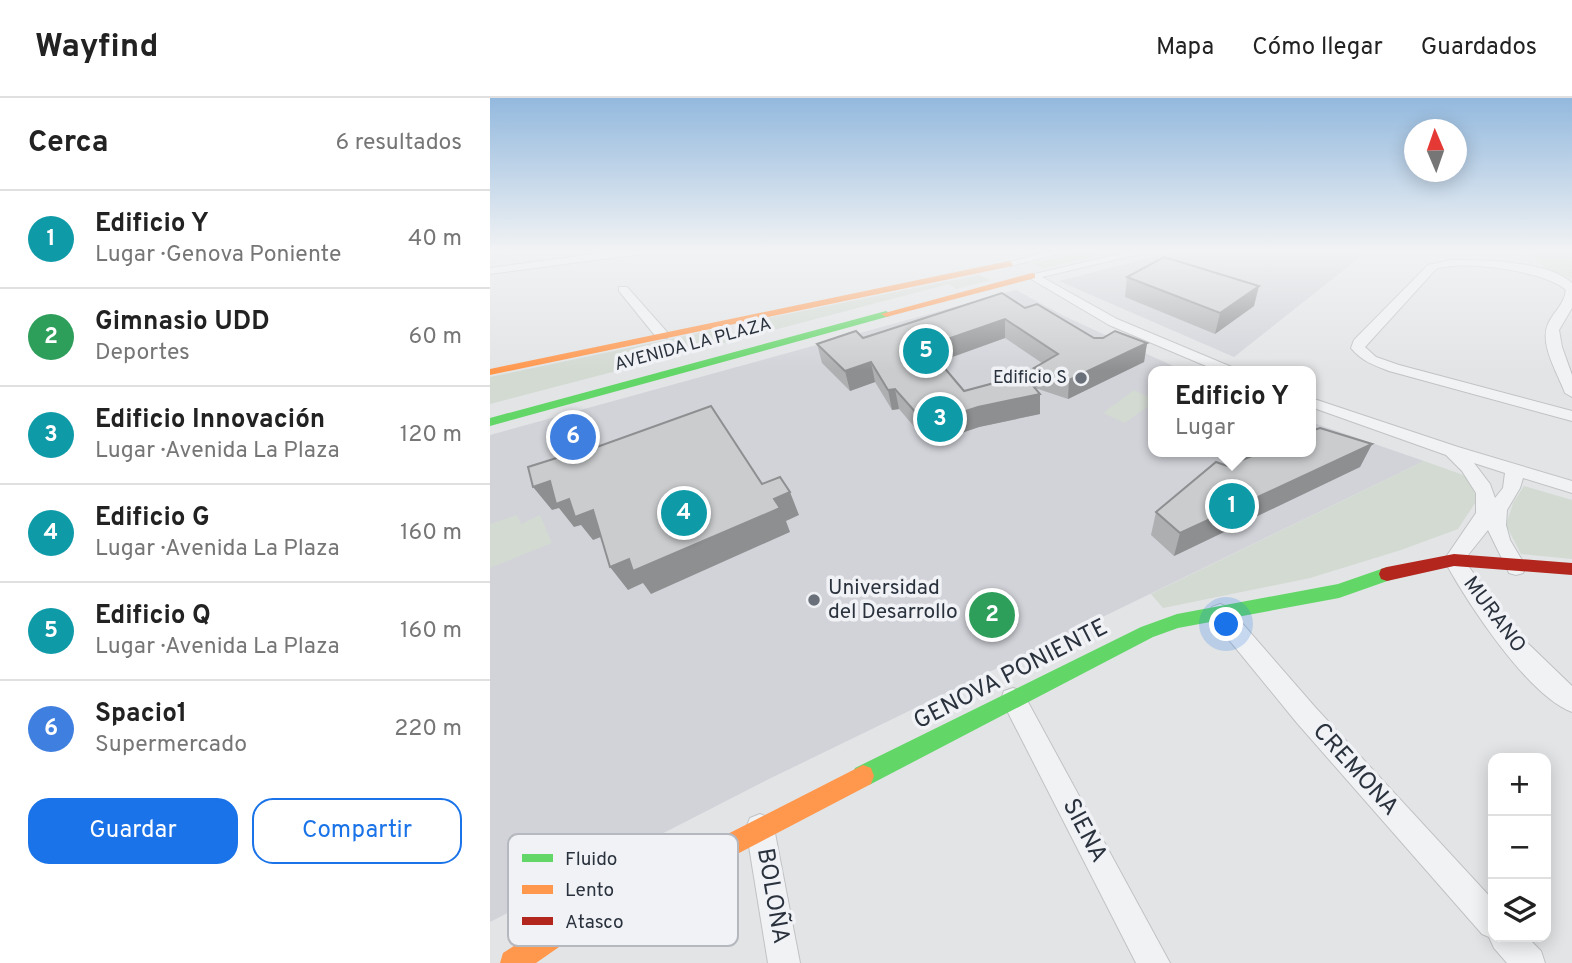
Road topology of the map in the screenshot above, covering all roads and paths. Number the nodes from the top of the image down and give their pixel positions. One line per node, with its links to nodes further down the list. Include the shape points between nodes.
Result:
1 (624, 290): 8 (street)
2 (881, 290): 8 (main road, AVENIDA LA PLAZA)
3 (974, 290): 7 (main road, AVENIDA LA PLAZA)
4 (1043, 290): 9 (street)
5 (1409, 290): 13 (street, via 1359,342 1358,348 1371,360)
6 (1572, 290): 11 (street, via 1572,303 1555,322 1550,338)
7 (968, 292): 14 (main road, AVENIDA LA PLAZA)
8 (662, 335): 10 (main road, AVENIDA LA PLAZA)
9 (1217, 366)
10 (490, 372)
11 (1572, 393)
12 (1316, 404): 15 (street)
13 (1572, 416)
14 (490, 422)
15 (1452, 451): 16 (street); 18 (street, MURANO, via 1478,477 1486,490 1488,508 1480,527)
16 (1514, 470): 17 (street); 19 (street, via 1514,487 1498,509 1497,524)
17 (1572, 487)
18 (1454, 560): 19 (main road, GENOVA PONIENTE); 21 (main road, GENOVA PONIENTE, via 1397,570 1339,591); 23 (street, MURANO, via 1497,625)
19 (1516, 567): 20 (main road, GENOVA PONIENTE)
20 (1572, 569)
21 (1220, 613): 22 (main road, GENOVA PONIENTE, via 1147,632); 26 (street, CREMONA)
22 (1013, 699): 24 (main road, GENOVA PONIENTE); 31 (street, SIENA)
23 (1572, 701)
24 (760, 828): 25 (main road, GENOVA PONIENTE); 30 (street, BOLOÑA)
25 (738, 840)
26 (1488, 917)
27 (1510, 942): 32 (street)
28 (538, 946): 29 (main road, GENOVA PONIENTE)
29 (513, 963)
30 (784, 963)
31 (1154, 963)
32 (1529, 963)

